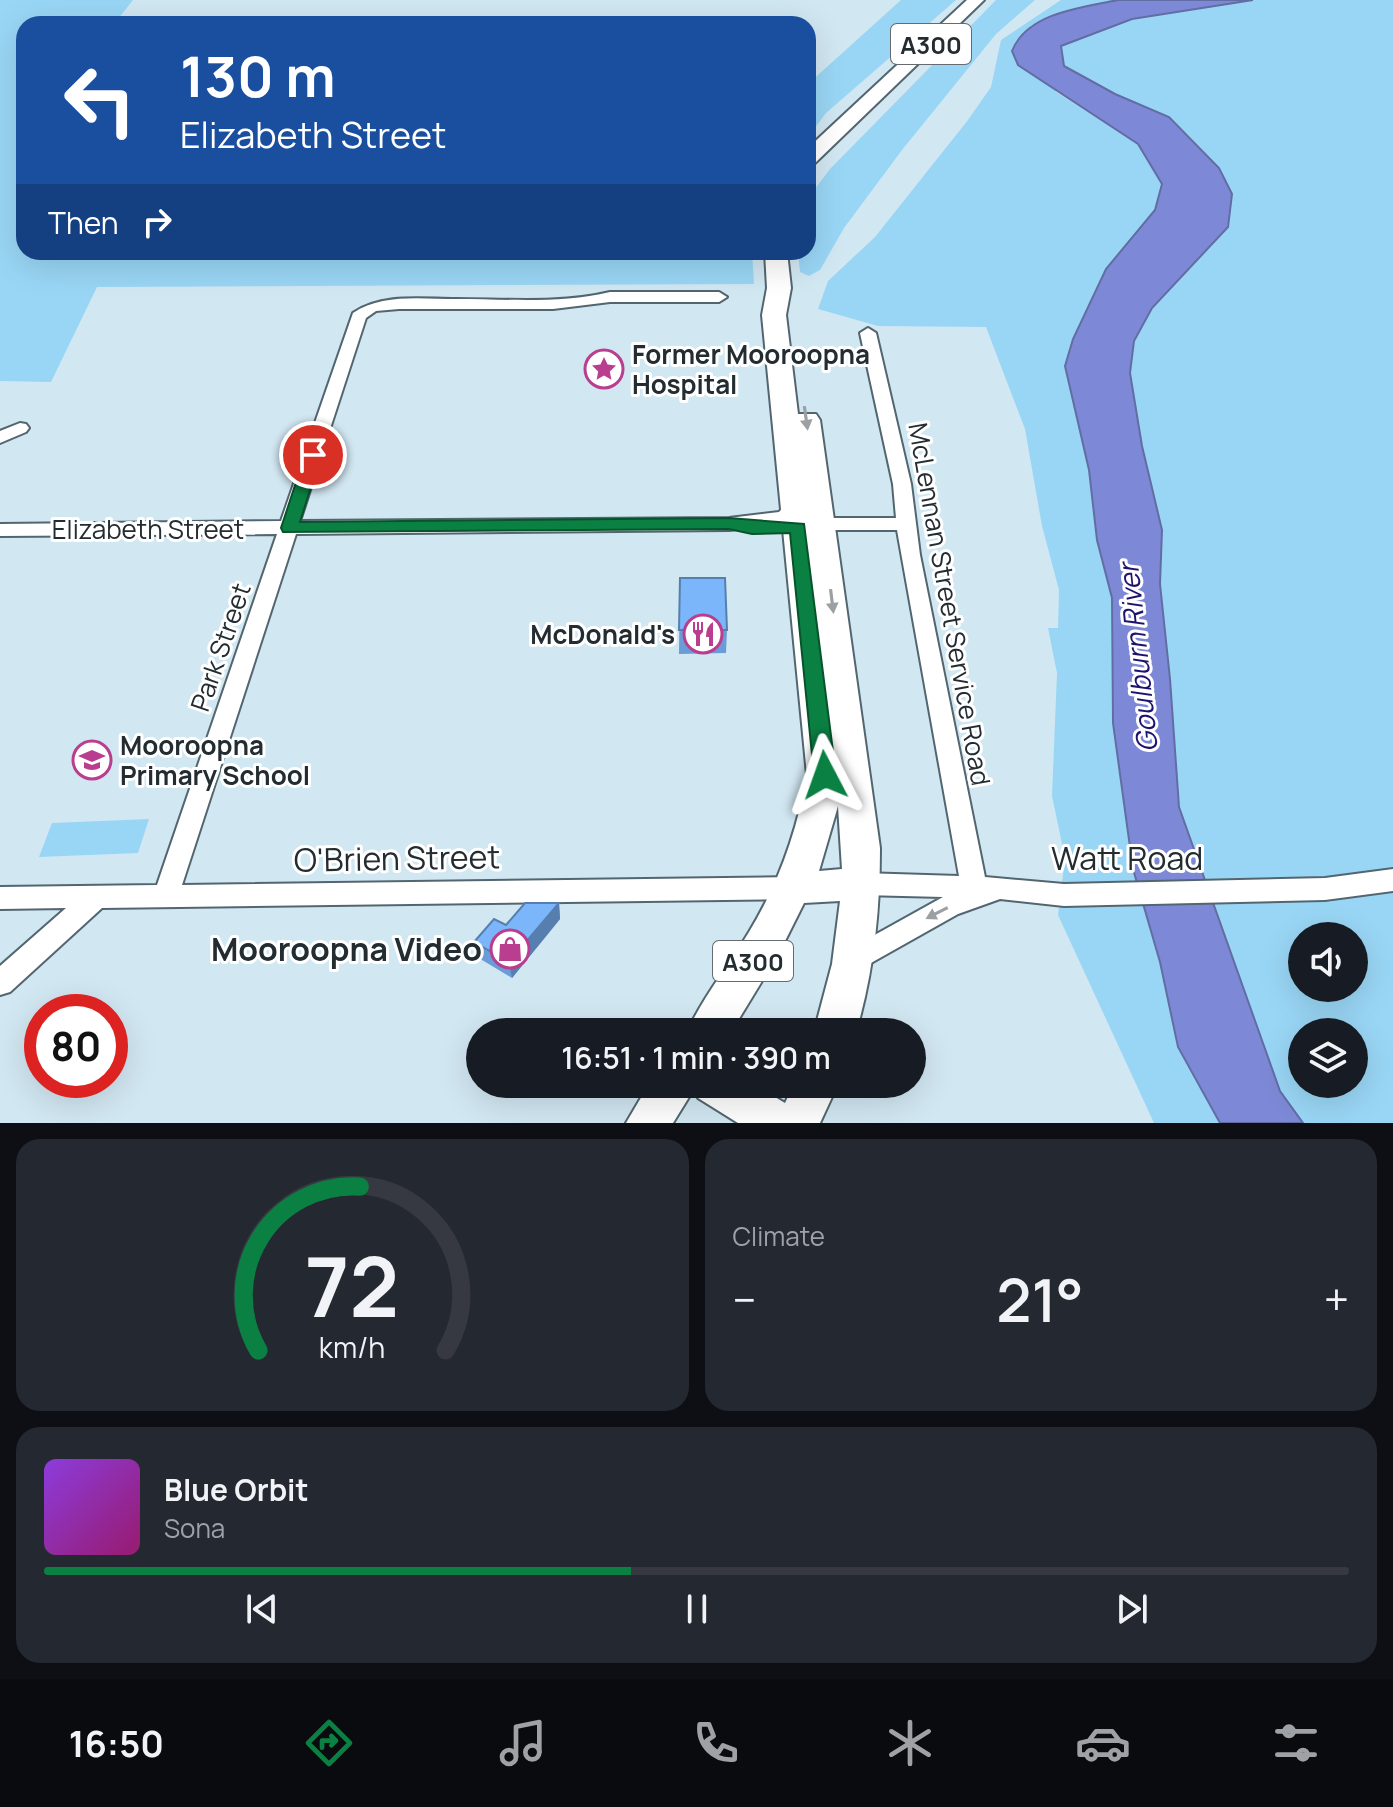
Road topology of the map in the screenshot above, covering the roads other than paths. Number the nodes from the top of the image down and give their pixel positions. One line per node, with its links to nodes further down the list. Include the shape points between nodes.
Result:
1 (976, 0): 2 (highway, A300)
2 (816, 151)
3 (777, 268): 8 (highway, A300, via 791,313)
4 (719, 297): 10 (street, Park Street, via 371,308 357,319)
5 (868, 333): 9 (street, McLennan Street Service Road)
6 (20, 428): 7 (street)
7 (0, 438)
8 (805, 519): 9 (street, Elizabeth Street); 10 (street, Elizabeth Street, via 752,528); 13 (highway, A300, one-way to 13, via 858,810); 15 (highway, A300, via 825,775 818,821)
9 (907, 524): 14 (street, McLennan Street Service Road)
10 (290, 528): 11 (street, Elizabeth Street); 17 (street, Park Street)
11 (0, 530)
12 (1393, 880): 16 (street, Watt Road, via 1325,889 1064,895)
13 (862, 884): 14 (street, Watt Road); 15 (highway); 20 (highway, A300)
14 (974, 886): 16 (street, Watt Road)
15 (794, 888): 17 (street, O'Brien Street); 22 (highway, A300)
16 (1011, 889): 20 (street, one-way to 20, via 949,906)
17 (166, 896): 18 (street, O'Brien Street)
18 (96, 897): 19 (street, O'Brien Street); 21 (street)
19 (0, 898)
20 (853, 960): 23 (highway, A300)
21 (0, 983)
22 (717, 1018)
23 (838, 1018)
24 (665, 1098): 27 (highway)
25 (736, 1098): 28 (highway)
26 (810, 1098): 29 (highway)
27 (648, 1123)
28 (778, 1123)
29 (798, 1123)

